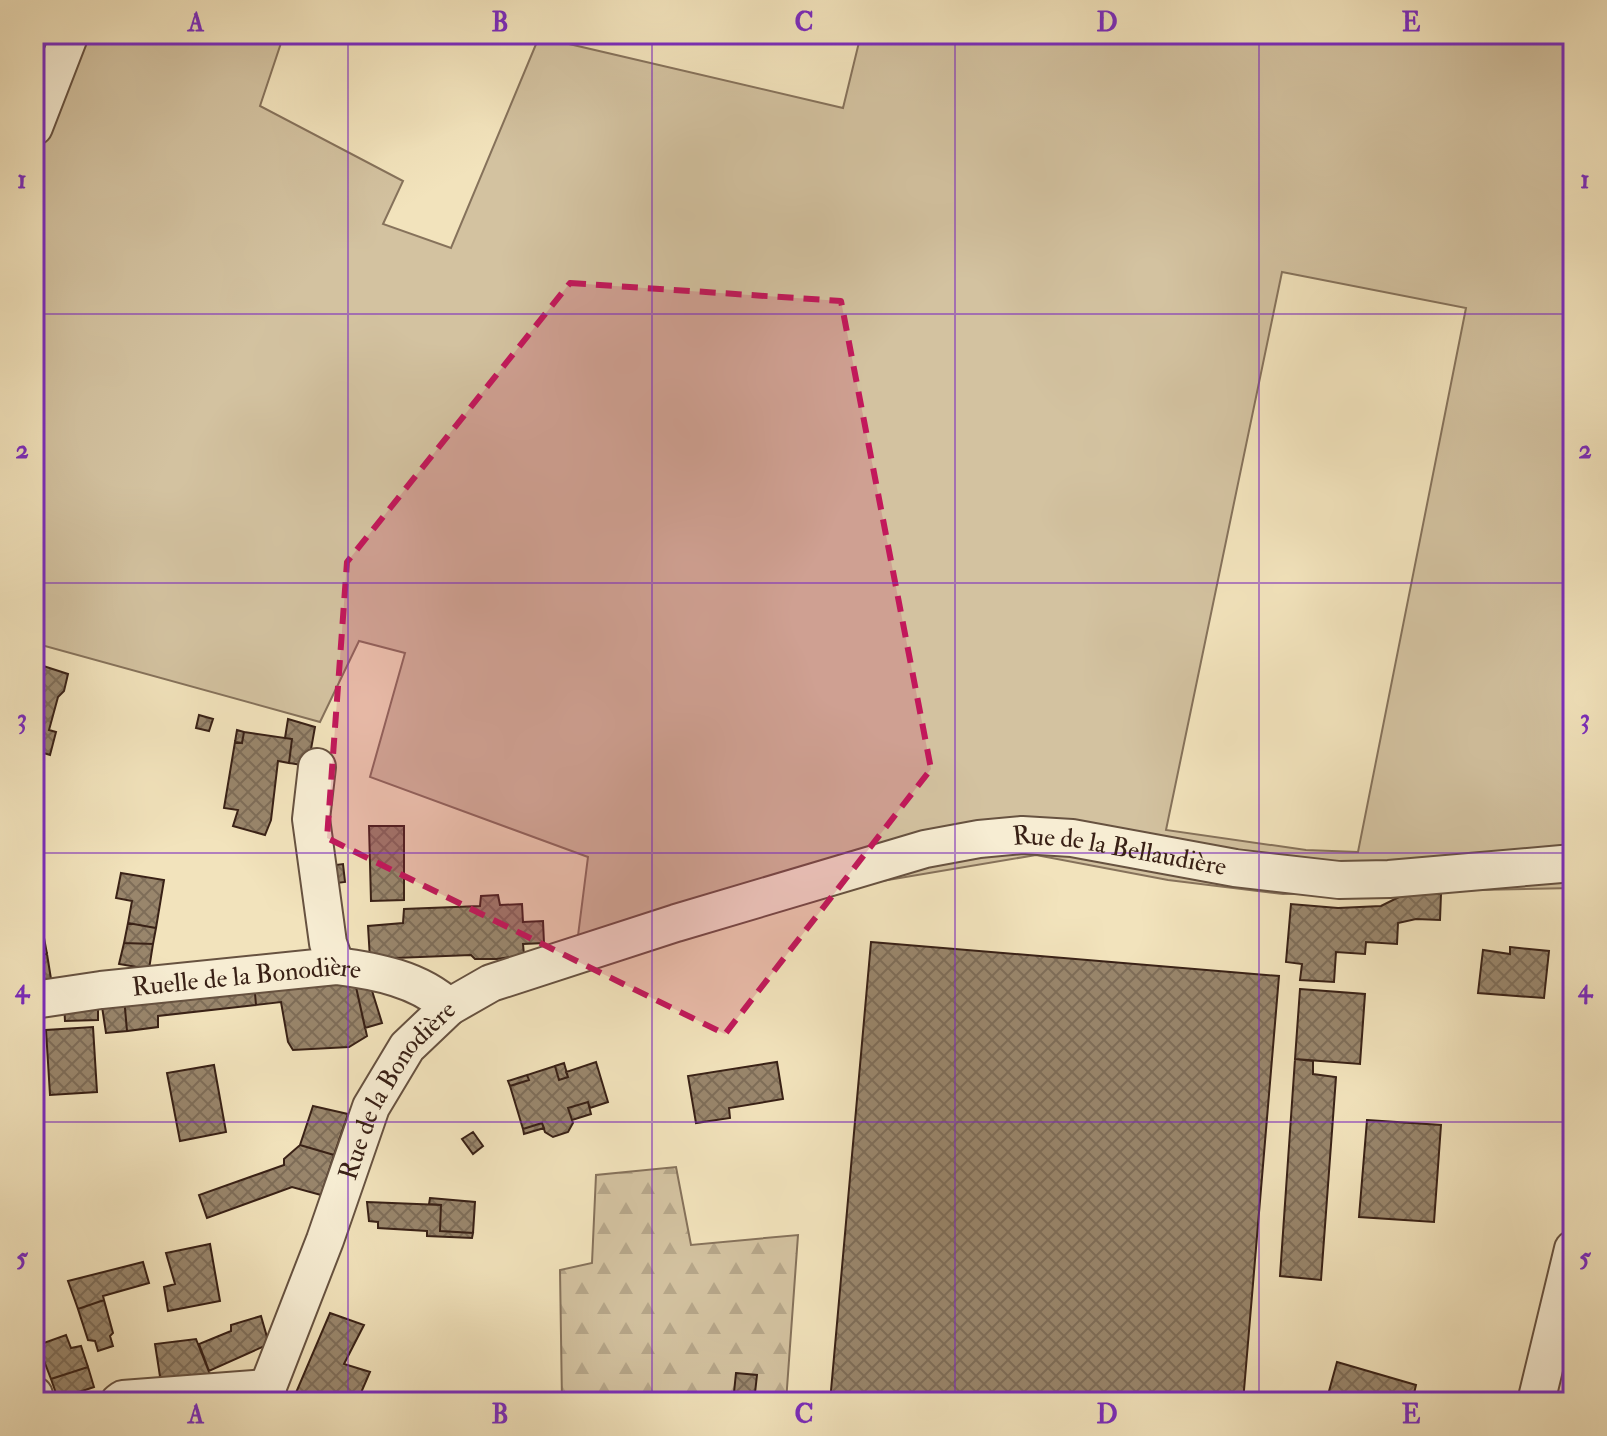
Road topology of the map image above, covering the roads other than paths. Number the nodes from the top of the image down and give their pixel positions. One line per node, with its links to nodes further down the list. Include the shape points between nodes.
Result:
1 (70, 34): 2 (street)
2 (34, 127)
3 (317, 767): 6 (street, via 311,819 328,943)
4 (1573, 863): 5 (street, Rue de la Bellaudière, via 1339,880 1235,868 1072,838 1022,835 925,849)
5 (676, 923): 8 (street, Rue de la Bonodière, via 491,983)
6 (336, 966): 7 (street, Ruelle de la Bonodière); 8 (street, Ruelle de la Bonodière, via 371,970 434,992)
7 (34, 1000)
8 (449, 1007): 11 (street, Rue de la Bonodière, via 407,1047 371,1107)
9 (1573, 1249): 14 (street)
10 (34, 1395): 12 (street)
11 (265, 1395): 13 (street)
12 (36, 1402)
13 (119, 1402)
14 (1536, 1402)

